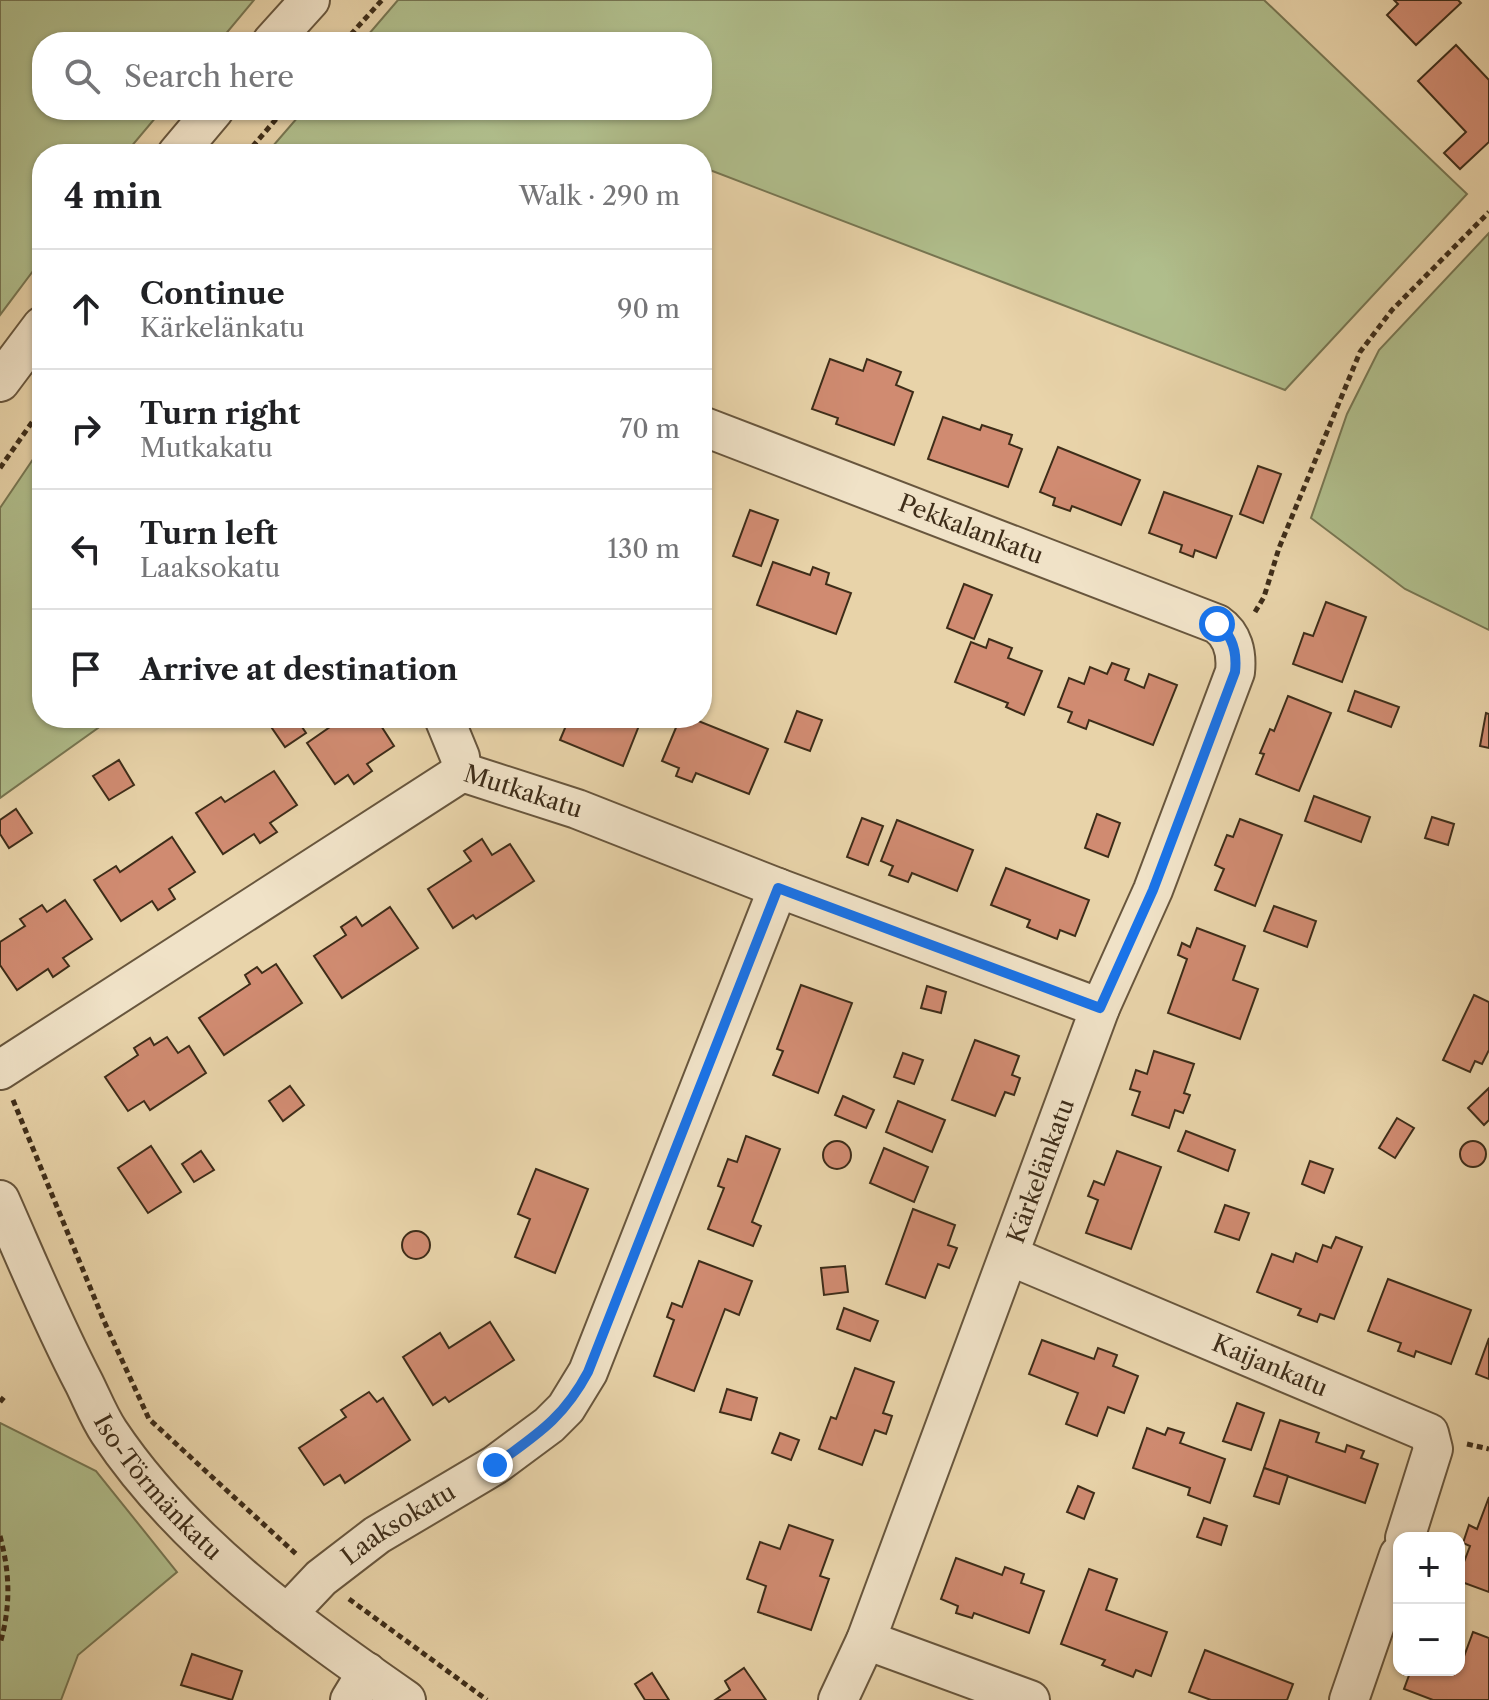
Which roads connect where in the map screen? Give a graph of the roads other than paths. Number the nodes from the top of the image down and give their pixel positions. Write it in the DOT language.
graph roads {
  1 [pos="310,0"];
  2 [pos="281,32"];
  3 [pos="206,120"];
  4 [pos="185,144"];
  5 [pos="32,339"];
  6 [pos="0,382"];
  7 [pos="712,430"];
  8 [pos="1232,641"];
  9 [pos="449,728"];
  10 [pos="462,772"];
  11 [pos="778,888"];
  12 [pos="1100,1008"];
  13 [pos="0,1070"];
  14 [pos="0,1200"];
  15 [pos="1010,1256"];
  16 [pos="1407,1532"];
  17 [pos="1393,1572"];
  18 [pos="287,1614"];
  19 [pos="866,1640"];
  20 [pos="358,1686"];
  21 [pos="406,1700"];
  22 [pos="838,1700"];
  23 [pos="1030,1700"];
  24 [pos="1349,1700"];
  1 -- 2 [label="street"];
  3 -- 4 [label="street"];
  5 -- 6 [label="street"];
  7 -- 8 [label="street, Pekkalankatu"];
  8 -- 12 [label="street, Kärkelänkatu"];
  9 -- 10 [label="street"];
  10 -- 11 [label="street, Mutkakatu"];
  10 -- 13 [label="street, Mutkakatu"];
  11 -- 12 [label="street, Mutkakatu"];
  11 -- 18 [label="street, Laaksokatu"];
  12 -- 15 [label="street, Kärkelänkatu"];
  14 -- 18 [label="street, Iso-Törmänkatu"];
  15 -- 16 [label="street, Kaijankatu"];
  15 -- 19 [label="street, Kärkelänkatu"];
  17 -- 24 [label="street"];
  18 -- 20 [label="street, Iso-Törmänkatu"];
  19 -- 22 [label="street, Kärkelänkatu"];
  19 -- 23 [label="street"];
  20 -- 21 [label="street, Iso-Törmänkatu"];
}
